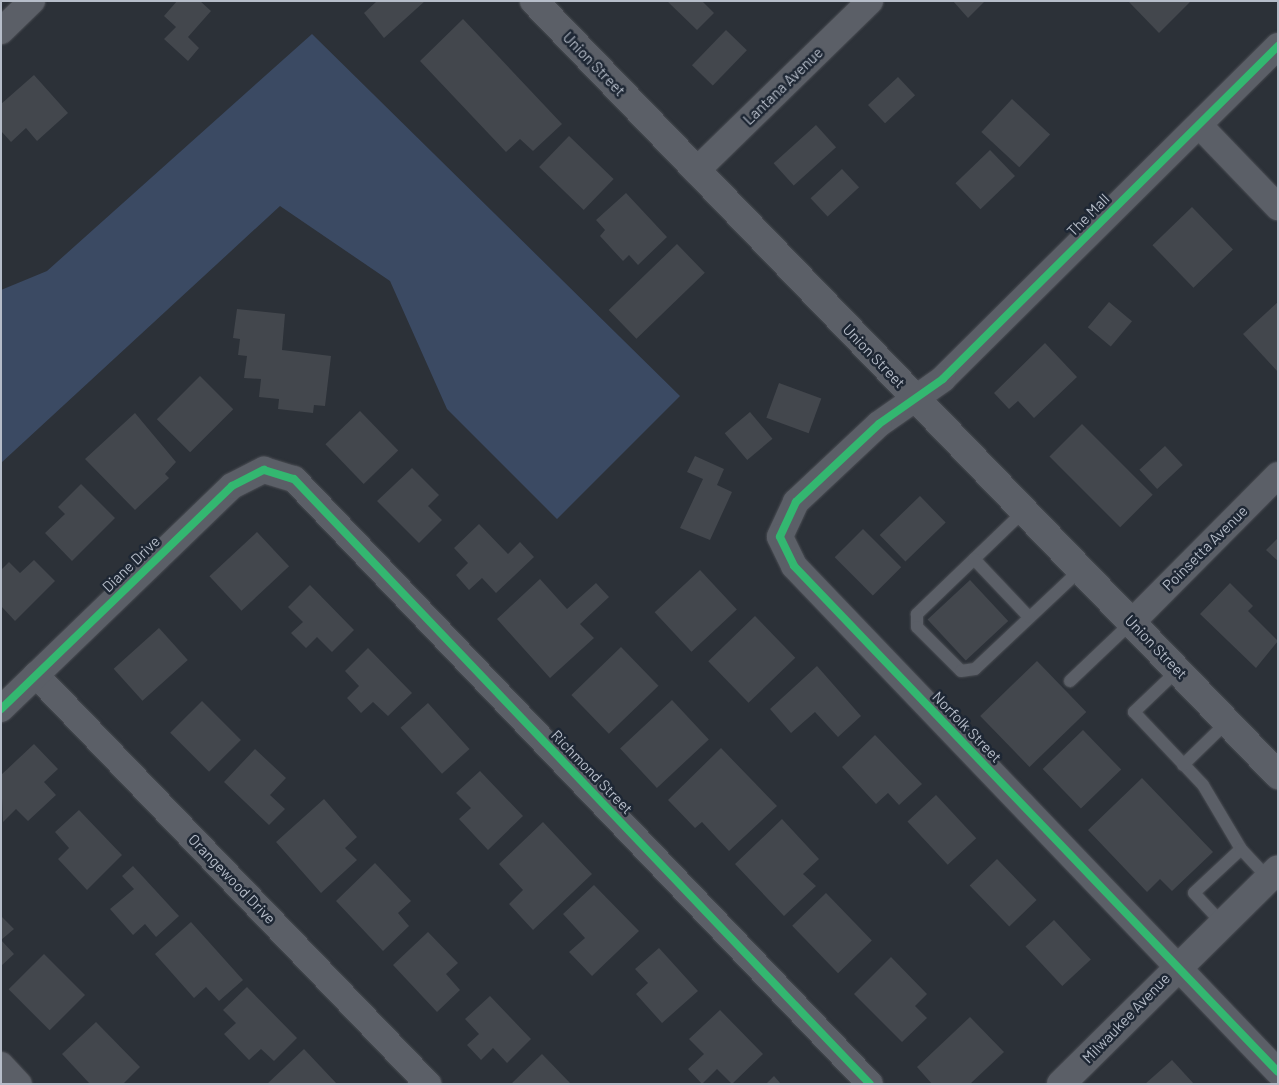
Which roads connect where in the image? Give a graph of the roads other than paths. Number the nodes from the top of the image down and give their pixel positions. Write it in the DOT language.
graph roads {
  1 [pos="32,1"];
  2 [pos="534,1"];
  3 [pos="870,1"];
  4 [pos="1,32"];
  5 [pos="1278,46"];
  6 [pos="1199,125"];
  7 [pos="696,171"];
  8 [pos="1278,207"];
  9 [pos="914,398"];
  10 [pos="1278,475"];
  11 [pos="294,479"];
  12 [pos="1024,511"];
  13 [pos="974,559"];
  14 [pos="1081,569"];
  15 [pos="1029,618"];
  16 [pos="1132,622"];
  17 [pos="1178,670"];
  18 [pos="36,675"];
  19 [pos="1070,681"];
  20 [pos="1,709"];
  21 [pos="1227,722"];
  22 [pos="1184,765"];
  23 [pos="1278,775"];
  24 [pos="1241,849"];
  25 [pos="1273,874"];
  26 [pos="1222,923"];
  27 [pos="1176,966"];
  28 [pos="1,1066"];
  29 [pos="1278,1072"];
  30 [pos="19,1084"];
  31 [pos="428,1084"];
  32 [pos="870,1084"];
  33 [pos="1061,1084"];
  1 -- 4 [label="street"];
  2 -- 7 [label="street, Union Street"];
  3 -- 7 [label="street, Lantana Avenue"];
  5 -- 6 [label="street, The Mall"];
  6 -- 8 [label="street"];
  6 -- 9 [label="street, The Mall"];
  7 -- 9 [label="street, Union Street"];
  9 -- 12 [label="street, Union Street"];
  9 -- 27 [label="street, Norfolk Street"];
  10 -- 16 [label="street, Poinsetta Avenue"];
  11 -- 18 [label="street, Diane Drive"];
  11 -- 32 [label="street, Richmond Street"];
  12 -- 13 [label="lane"];
  12 -- 14 [label="street, Union Street"];
  13 -- 15 [label="lane"];
  13 -- 15 [label="lane"];
  14 -- 15 [label="lane"];
  14 -- 16 [label="street, Union Street"];
  16 -- 17 [label="street, Union Street"];
  16 -- 19 [label="lane"];
  17 -- 21 [label="street, Union Street"];
  17 -- 22 [label="lane"];
  18 -- 20 [label="street, Diane Drive"];
  18 -- 31 [label="street, Orangewood Drive"];
  21 -- 22 [label="lane"];
  21 -- 23 [label="street, Union Street"];
  22 -- 24 [label="lane"];
  24 -- 25 [label="lane"];
  24 -- 26 [label="lane"];
  25 -- 26 [label="street, Milwaukee Avenue"];
  26 -- 27 [label="street, Milwaukee Avenue"];
  27 -- 29 [label="street, Norfolk Street"];
  27 -- 33 [label="street, Milwaukee Avenue"];
  28 -- 30 [label="street"];
}
